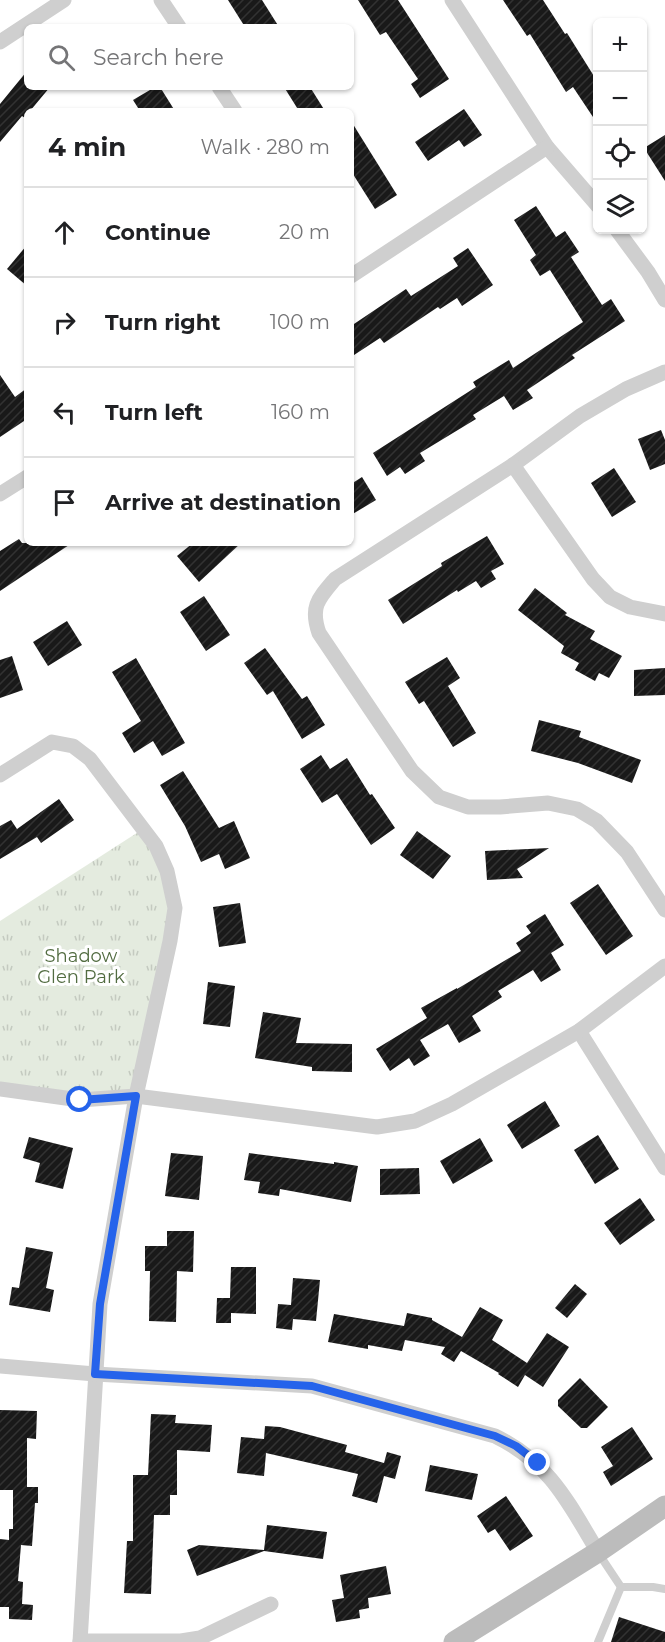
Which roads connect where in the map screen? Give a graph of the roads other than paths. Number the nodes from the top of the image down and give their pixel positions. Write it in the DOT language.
graph roads {
  1 [pos="64,0"];
  2 [pos="161,0"];
  3 [pos="452,0"];
  4 [pos="27,24"];
  5 [pos="177,24"];
  6 [pos="24,26"];
  7 [pos="0,42"];
  8 [pos="221,90"];
  9 [pos="233,108"];
  10 [pos="547,147"];
  11 [pos="593,201"];
  12 [pos="620,234"];
  13 [pos="354,274"];
  14 [pos="665,300"];
  15 [pos="665,372"];
  16 [pos="513,465"];
  17 [pos="24,479"];
  18 [pos="0,494"];
  19 [pos="665,614"];
  20 [pos="0,775"];
  21 [pos="665,910"];
  22 [pos="665,966"];
  23 [pos="579,1031"];
  24 [pos="0,1089"];
  25 [pos="136,1096"];
  26 [pos="665,1168"];
  27 [pos="0,1366"];
  28 [pos="95,1374"];
  29 [pos="665,1506"];
  30 [pos="598,1552"];
  31 [pos="621,1587"];
  32 [pos="665,1589"];
  33 [pos="271,1604"];
  34 [pos="80,1641"];
  35 [pos="454,1642"];
  36 [pos="598,1642"];
  1 -- 4 [label="street"];
  2 -- 5 [label="street"];
  3 -- 10 [label="street"];
  6 -- 7 [label="street"];
  8 -- 9 [label="street"];
  10 -- 11 [label="street"];
  10 -- 13 [label="street"];
  12 -- 14 [label="street"];
  15 -- 16 [label="street"];
  16 -- 19 [label="street"];
  16 -- 21 [label="street"];
  17 -- 18 [label="street"];
  20 -- 25 [label="street"];
  22 -- 23 [label="street"];
  23 -- 25 [label="street"];
  23 -- 26 [label="street"];
  24 -- 25 [label="street"];
  25 -- 28 [label="street"];
  27 -- 28 [label="street"];
  28 -- 30 [label="street"];
  28 -- 34 [label="street"];
  29 -- 30 [label="street"];
  30 -- 31 [label="lane"];
  30 -- 35 [label="street"];
  31 -- 32 [label="lane"];
  31 -- 36 [label="lane"];
  33 -- 34 [label="street"];
}
